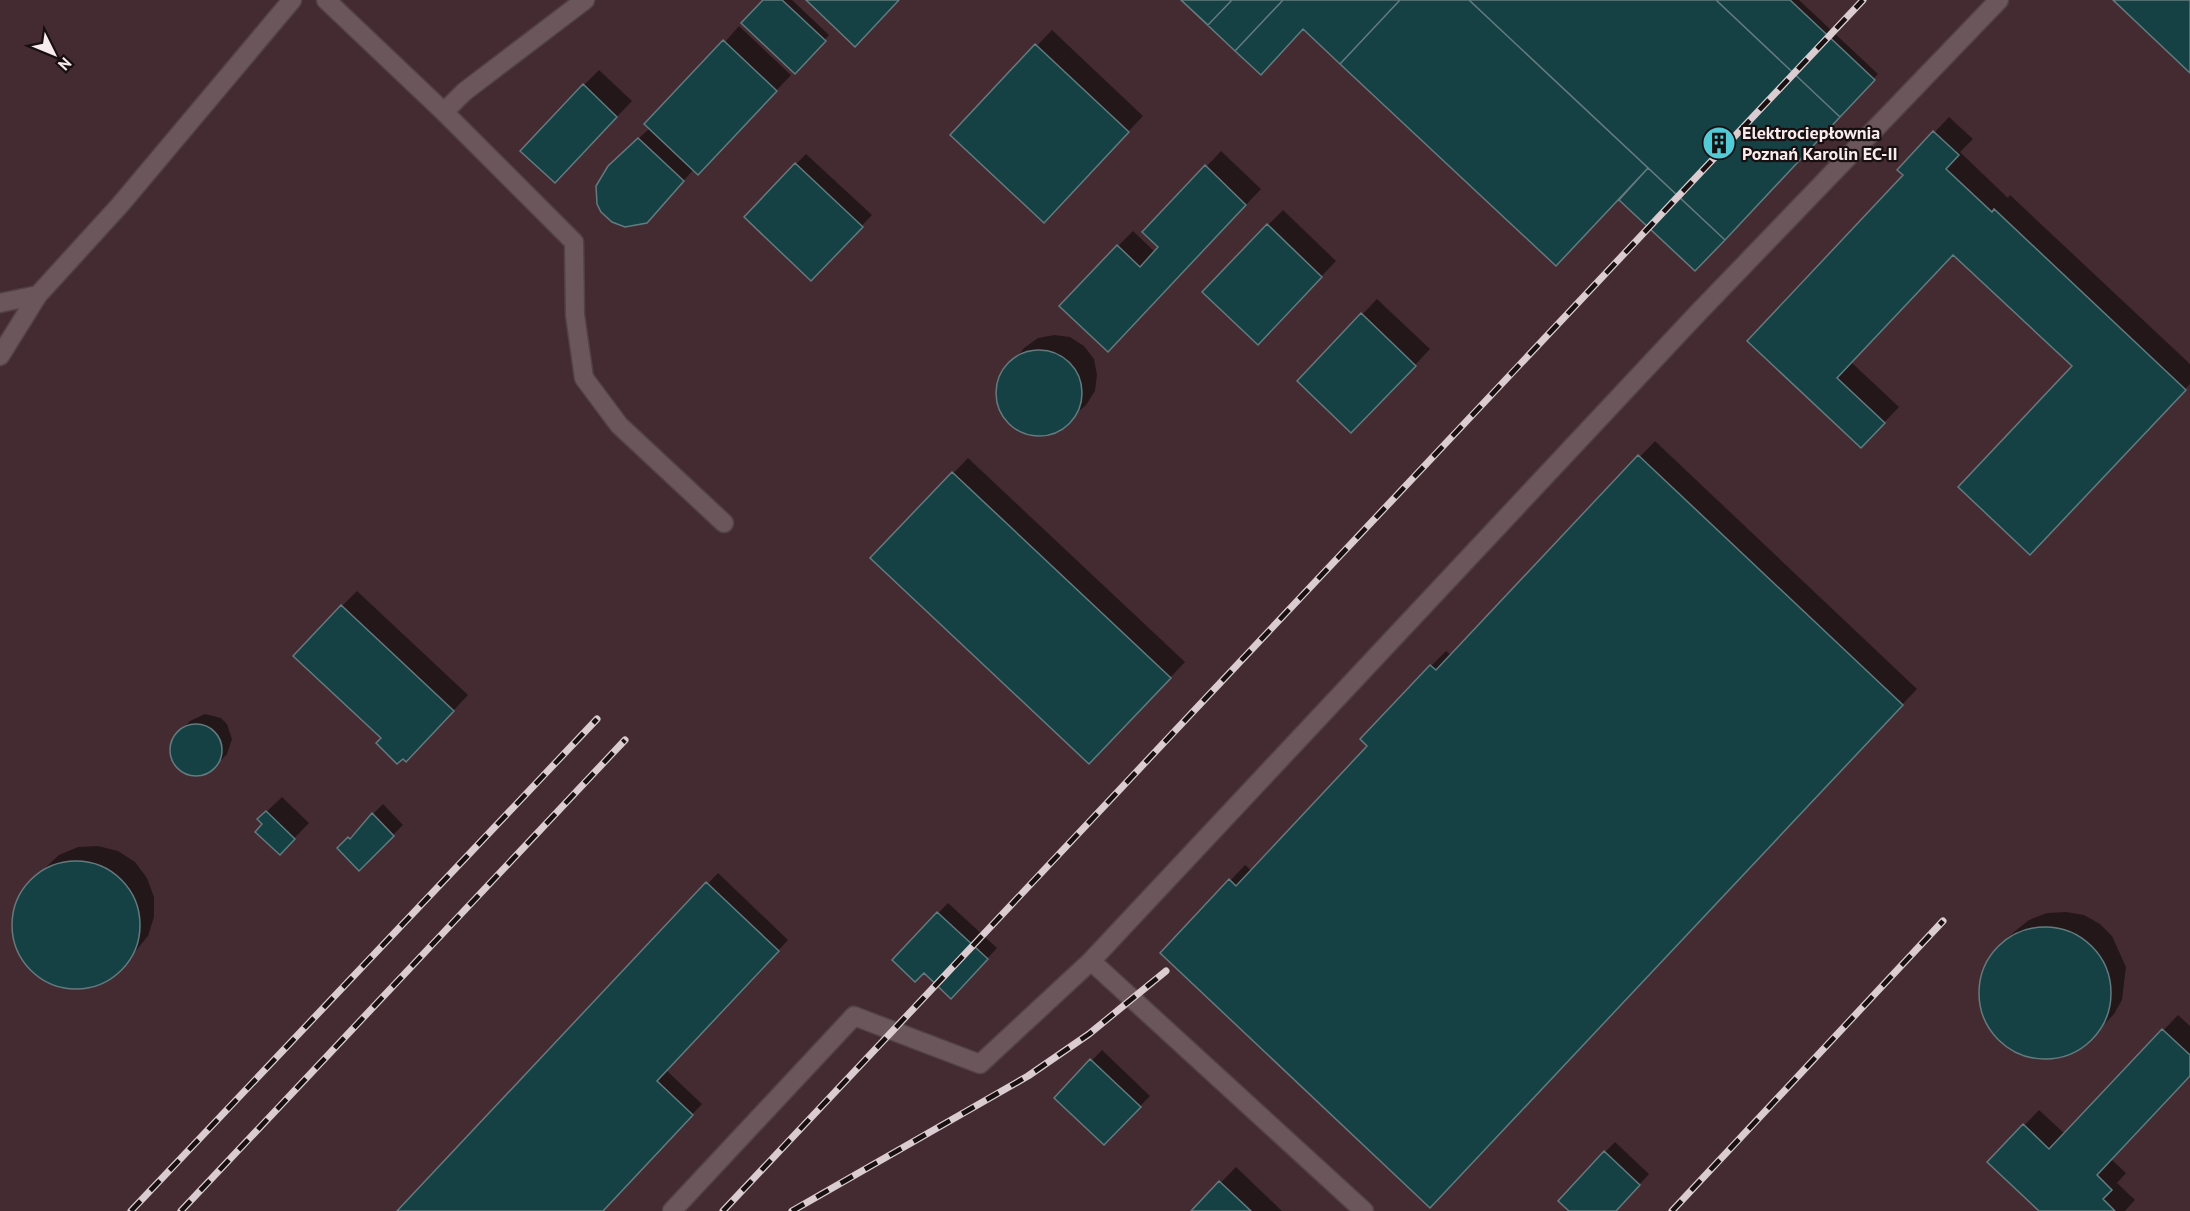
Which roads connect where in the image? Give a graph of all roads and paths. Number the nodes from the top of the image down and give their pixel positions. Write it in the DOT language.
graph roads {
  1 [pos="292,0"];
  2 [pos="326,0"];
  3 [pos="585,0"];
  4 [pos="1999,0"];
  5 [pos="444,112"];
  6 [pos="38,295"];
  7 [pos="0,303"];
  8 [pos="0,356"];
  9 [pos="724,523"];
  10 [pos="1091,961"];
  11 [pos="672,1211"];
  12 [pos="1364,1211"];
  1 -- 6 [label="lane"];
  2 -- 5 [label="lane"];
  3 -- 5 [label="lane"];
  4 -- 10 [label="lane"];
  5 -- 9 [label="lane"];
  6 -- 7 [label="lane"];
  6 -- 8 [label="lane"];
  10 -- 11 [label="lane"];
  10 -- 12 [label="lane"];
}
